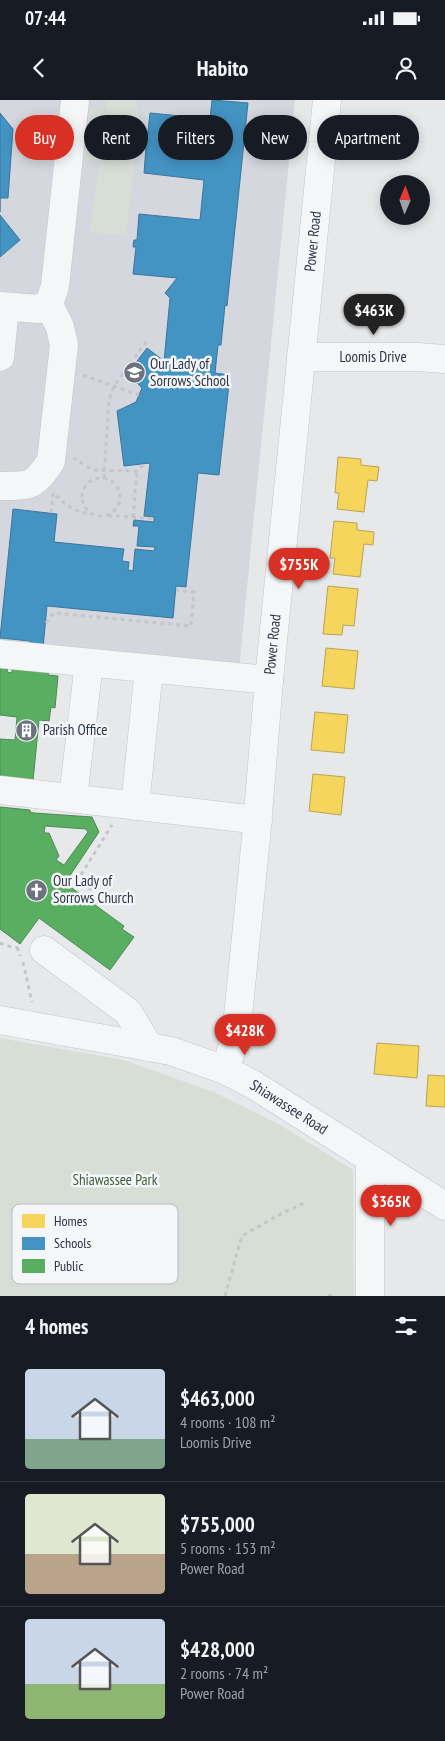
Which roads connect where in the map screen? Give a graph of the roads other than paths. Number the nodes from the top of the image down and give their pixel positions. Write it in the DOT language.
graph roads {
  1 [pos="75,100"];
  2 [pos="327,100"];
  3 [pos="331,100"];
  4 [pos="50,305"];
  5 [pos="3,307"];
  6 [pos="0,357"];
  7 [pos="301,357"];
  8 [pos="445,359"];
  9 [pos="0,486"];
  10 [pos="0,654"];
  11 [pos="88,663"];
  12 [pos="149,669"];
  13 [pos="269,680"];
  14 [pos="0,790"];
  15 [pos="73,798"];
  16 [pos="126,812"];
  17 [pos="258,820"];
  18 [pos="44,950"];
  19 [pos="0,1020"];
  20 [pos="149,1046"];
  21 [pos="225,1070"];
  22 [pos="370,1159"];
  23 [pos="445,1206"];
  24 [pos="370,1296"];
  1 -- 4 [label="street"];
  2 -- 3 [label="street"];
  2 -- 7 [label="street, Power Road"];
  4 -- 5 [label="street"];
  4 -- 9 [label="street"];
  5 -- 6 [label="street"];
  7 -- 8 [label="street, Loomis Drive"];
  7 -- 13 [label="street, Power Road"];
  10 -- 11 [label="street"];
  11 -- 12 [label="street"];
  11 -- 15 [label="street"];
  12 -- 13 [label="street"];
  12 -- 16 [label="street"];
  13 -- 17 [label="street, Power Road"];
  14 -- 15 [label="street"];
  15 -- 16 [label="street"];
  16 -- 17 [label="street"];
  17 -- 21 [label="street, Power Road"];
  18 -- 20 [label="street"];
  19 -- 20 [label="street, Shiawassee Road"];
  20 -- 21 [label="street, Shiawassee Road"];
  21 -- 22 [label="street, Shiawassee Road"];
  22 -- 23 [label="street, Shiawassee Road"];
  22 -- 24 [label="street"];
}
